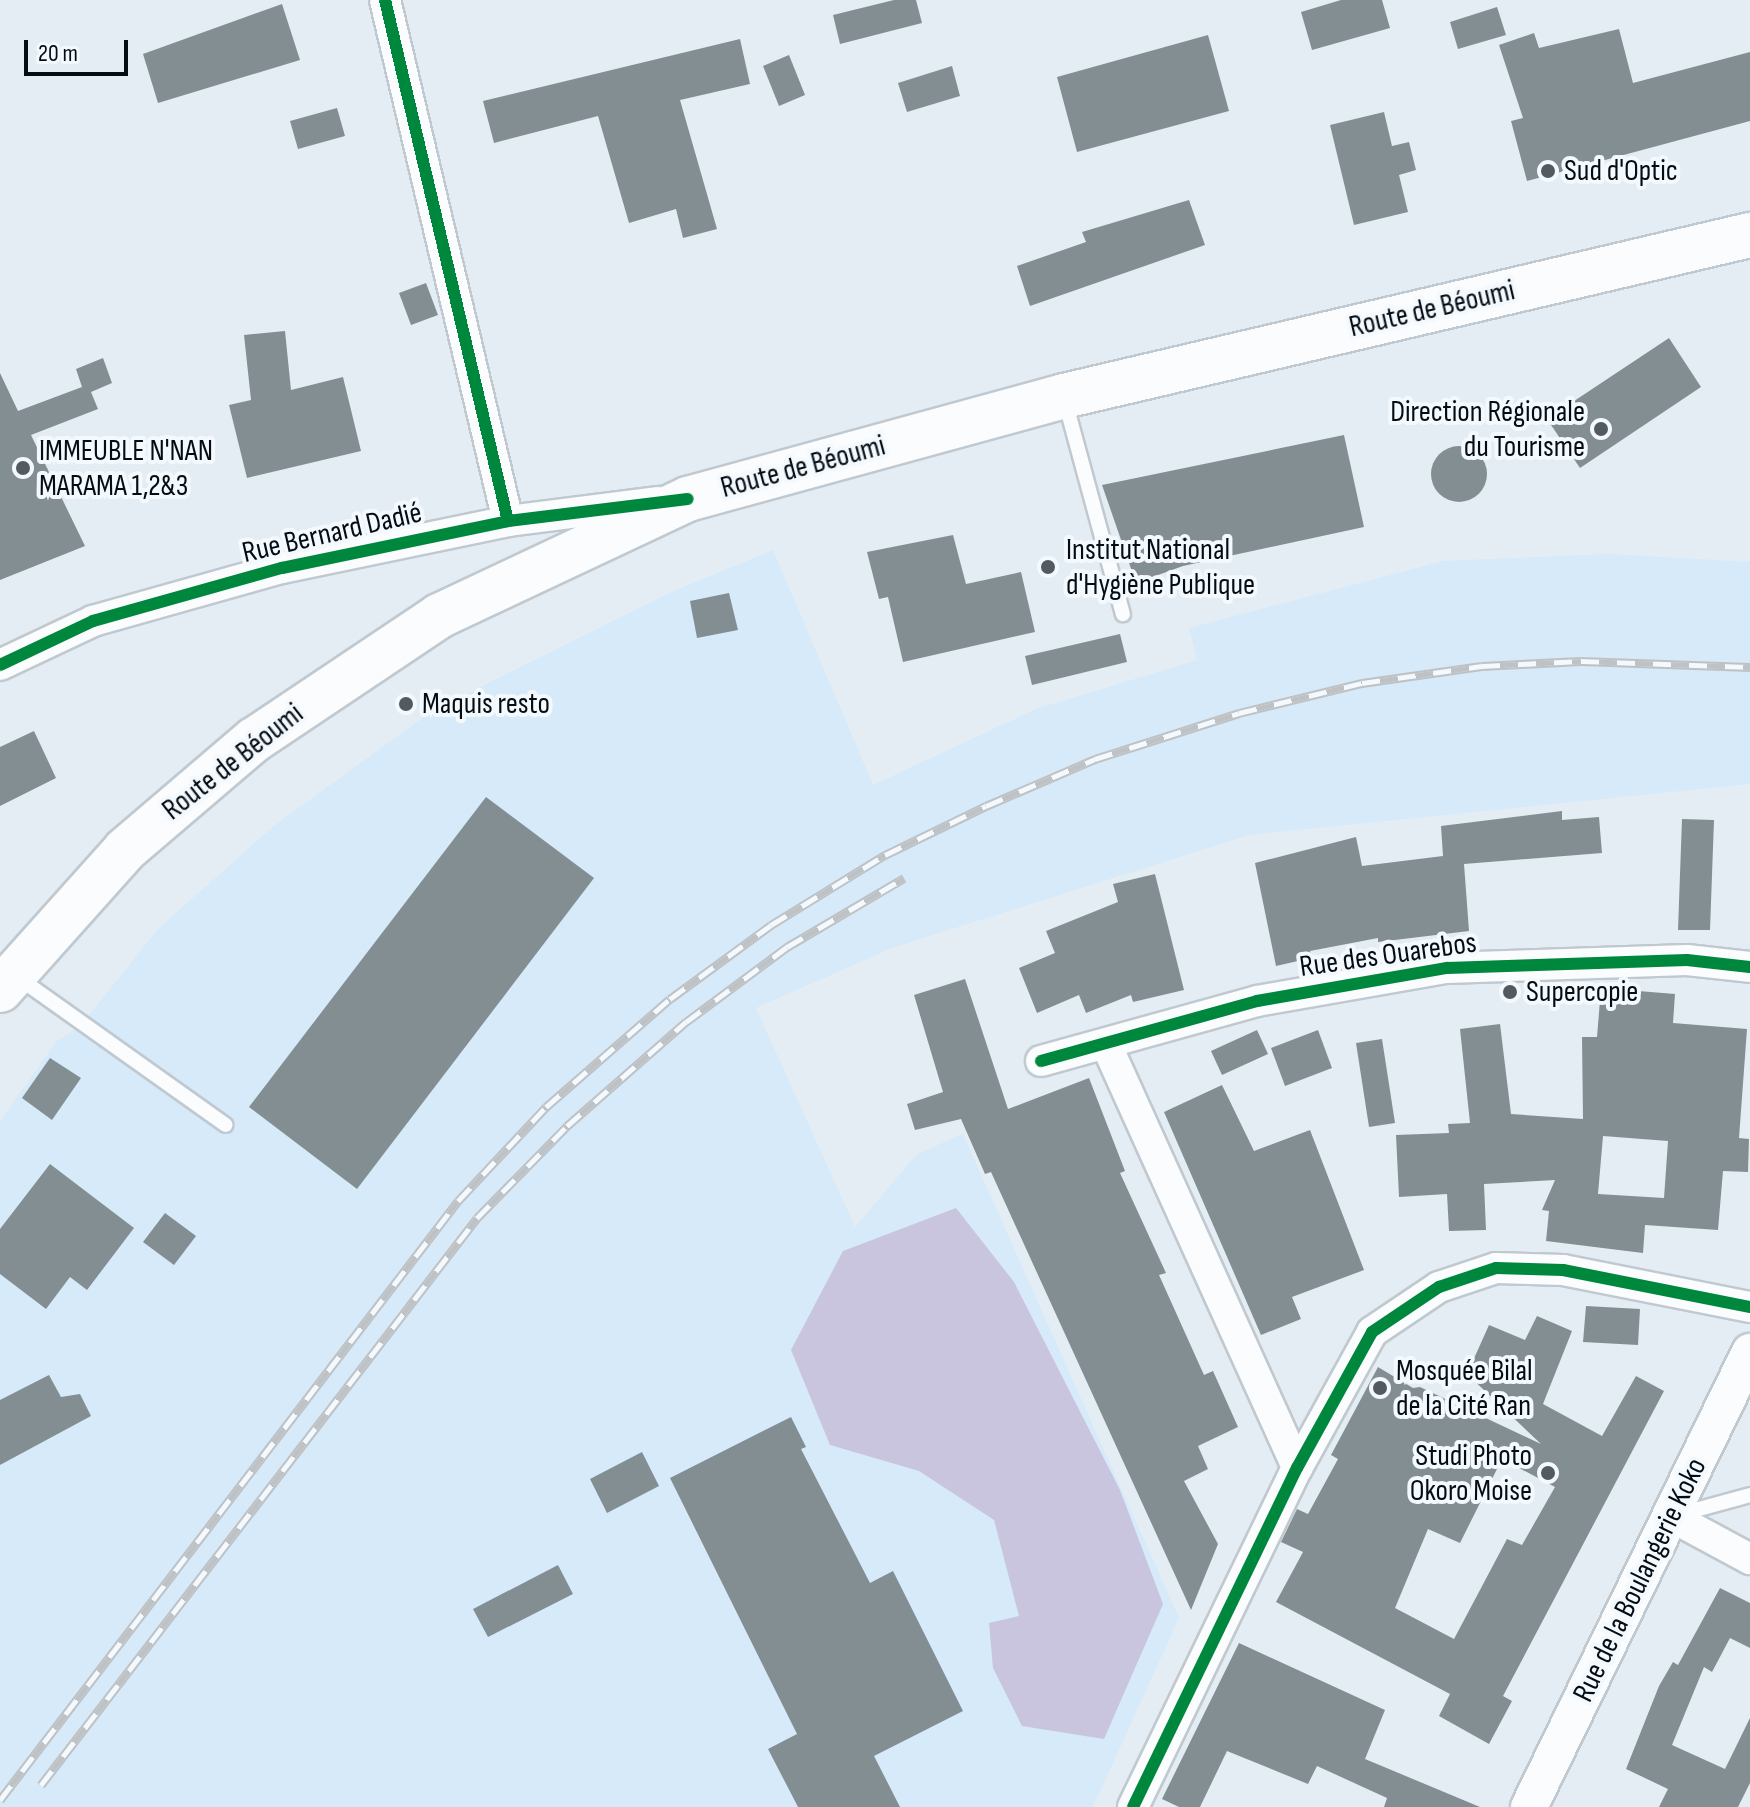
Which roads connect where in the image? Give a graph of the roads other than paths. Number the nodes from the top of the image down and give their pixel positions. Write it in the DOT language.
graph roads {
  1 [pos="385,0"];
  2 [pos="1750,235"];
  3 [pos="1064,396"];
  4 [pos="688,499"];
  5 [pos="508,521"];
  6 [pos="1123,614"];
  7 [pos="0,665"];
  8 [pos="1750,967"];
  9 [pos="6,982"];
  10 [pos="1106,1044"];
  11 [pos="1041,1061"];
  12 [pos="226,1125"];
  13 [pos="1750,1307"];
  14 [pos="1750,1352"];
  15 [pos="1297,1468"];
  16 [pos="1750,1495"];
  17 [pos="1672,1517"];
  18 [pos="1750,1559"];
  19 [pos="1133,1807"];
  20 [pos="1529,1807"];
  1 -- 5 [label="street"];
  2 -- 3 [label="main road, Route de Béoumi"];
  3 -- 4 [label="main road, Route de Béoumi"];
  3 -- 6 [label="lane"];
  4 -- 5 [label="street, Rue Bernard Dadié"];
  4 -- 9 [label="main road, Route de Béoumi"];
  5 -- 7 [label="street, Rue Bernard Dadié"];
  8 -- 10 [label="street, Rue des Ouarebos"];
  9 -- 12 [label="lane"];
  10 -- 11 [label="street, Rue des Ouarebos"];
  10 -- 15 [label="street"];
  13 -- 15 [label="street"];
  14 -- 17 [label="street, Rue de la Boulangerie Koko"];
  15 -- 19 [label="street"];
  16 -- 17 [label="lane"];
  17 -- 18 [label="street"];
  17 -- 20 [label="street, Rue de la Boulangerie Koko"];
}
